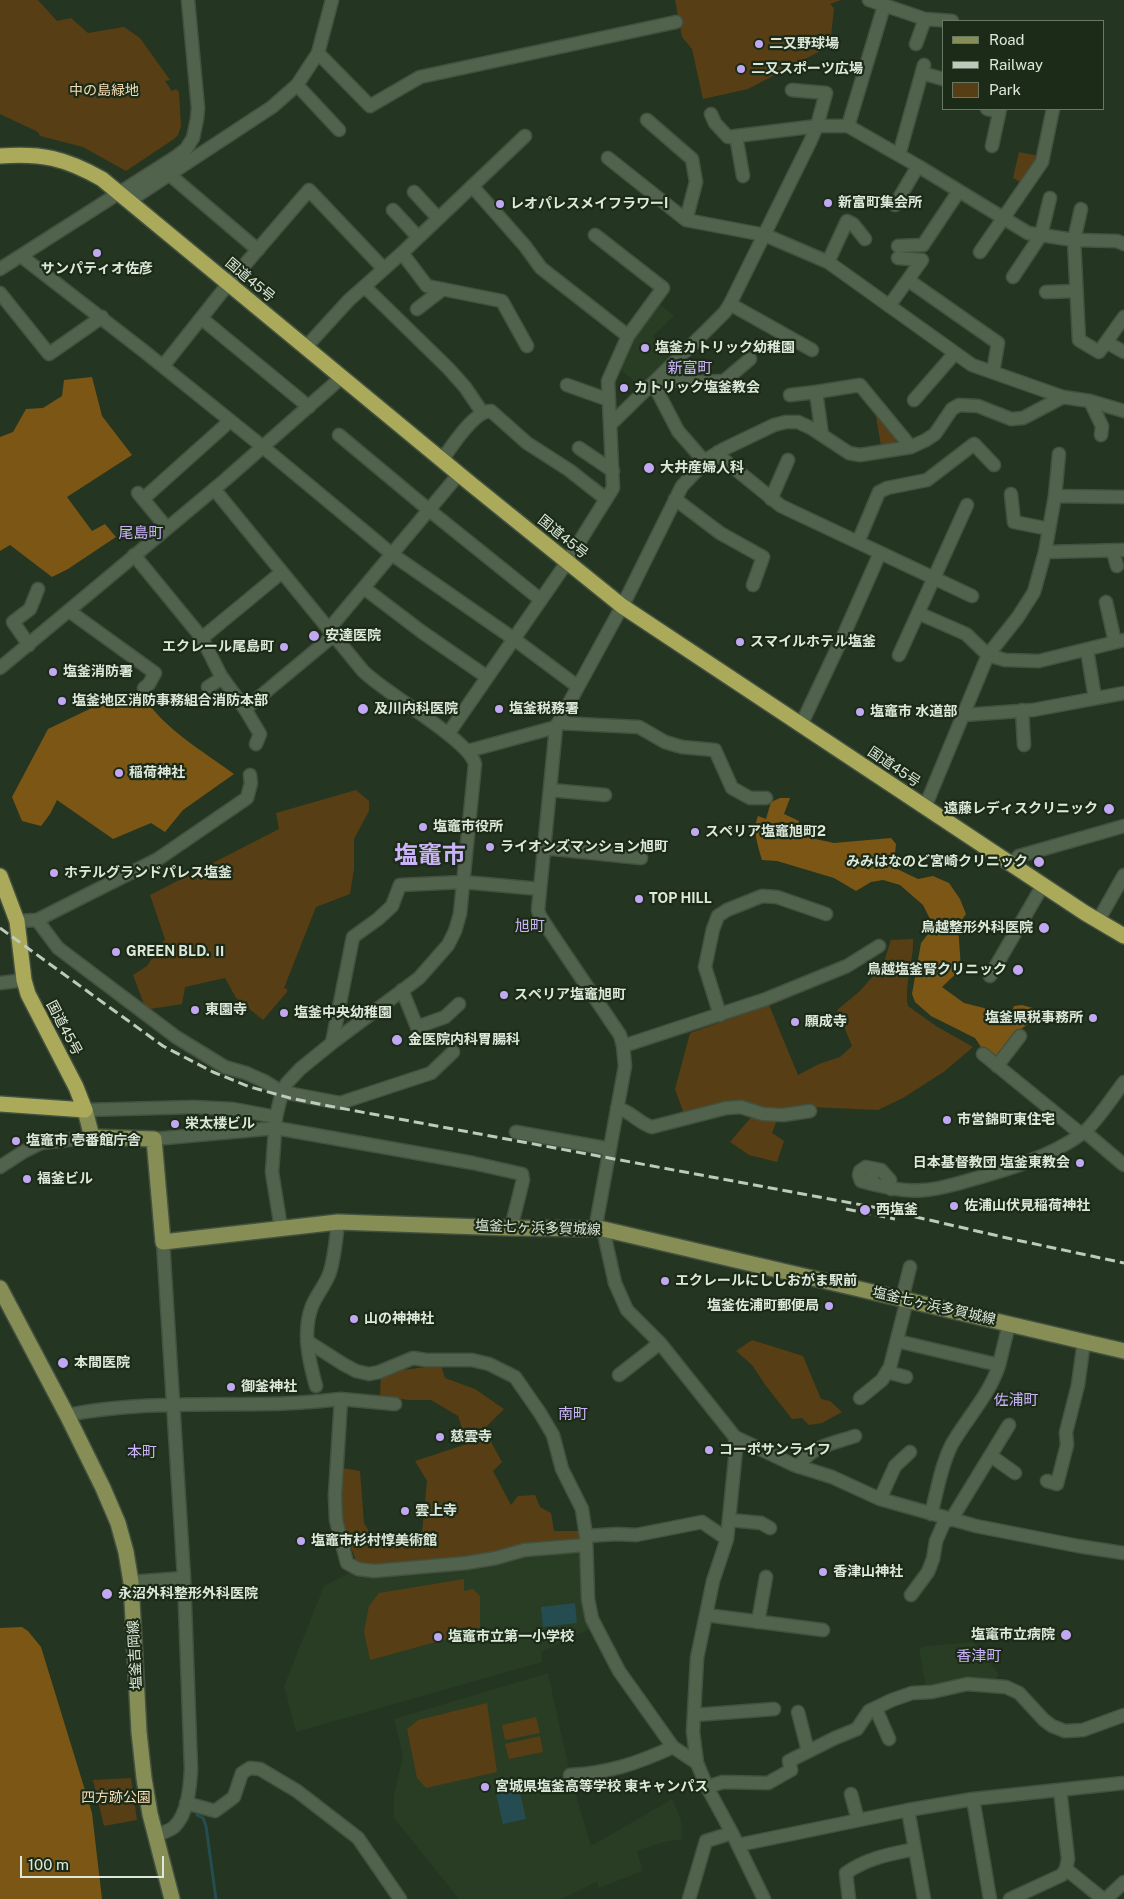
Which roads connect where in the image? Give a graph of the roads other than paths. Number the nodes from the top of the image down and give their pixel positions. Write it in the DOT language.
graph roads {
  1 [pos="188,0"];
  2 [pos="332,0"];
  3 [pos="869,0"];
  4 [pos="884,6"];
  5 [pos="925,19"];
  6 [pos="942,20"];
  7 [pos="676,22"];
  8 [pos="916,44"];
  9 [pos="318,53"];
  10 [pos="942,78"];
  11 [pos="297,85"];
  12 [pos="792,90"];
  13 [pos="995,110"];
  14 [pos="1053,110"];
  15 [pos="711,114"];
  16 [pos="647,120"];
  17 [pos="817,126"];
  18 [pos="848,126"];
  19 [pos="339,130"];
  20 [pos="525,136"];
  21 [pos="736,136"];
  22 [pos="992,146"];
  23 [pos="899,155"];
  24 [pos="0,156"];
  25 [pos="608,158"];
  26 [pos="918,166"];
  27 [pos="170,175"];
  28 [pos="743,176"];
  29 [pos="472,186"];
  30 [pos="959,191"];
  31 [pos="414,192"];
  32 [pos="124,197"];
  33 [pos="1050,198"];
  34 [pos="896,204"];
  35 [pos="1081,209"];
  36 [pos="394,210"];
  37 [pos="1003,217"];
  38 [pos="438,218"];
  39 [pos="686,220"];
  40 [pos="595,235"];
  41 [pos="765,235"];
  42 [pos="1040,235"];
  43 [pos="418,237"];
  44 [pos="865,239"];
  45 [pos="1074,240"];
  46 [pos="1124,244"];
  47 [pos="258,250"];
  48 [pos="980,252"];
  49 [pos="402,253"];
  50 [pos="21,256"];
  51 [pos="828,262"];
  52 [pos="0,269"];
  53 [pos="384,269"];
  54 [pos="1013,277"];
  55 [pos="908,280"];
  56 [pos="229,283"];
  57 [pos="365,287"];
  58 [pos="442,289"];
  59 [pos="1076,291"];
  60 [pos="1046,292"];
  61 [pos="0,293"];
  62 [pos="730,304"];
  63 [pos="889,306"];
  64 [pos="417,310"];
  65 [pos="1124,316"];
  66 [pos="102,317"];
  67 [pos="201,318"];
  68 [pos="628,336"];
  69 [pos="1106,342"];
  70 [pos="527,346"];
  71 [pos="306,348"];
  72 [pos="812,350"];
  73 [pos="1124,352"];
  74 [pos="955,353"];
  75 [pos="750,359"];
  76 [pos="162,366"];
  77 [pos="993,372"];
  78 [pos="342,377"];
  79 [pos="655,381"];
  80 [pos="567,385"];
  81 [pos="816,392"];
  82 [pos="790,395"];
  83 [pos="1063,397"];
  84 [pos="609,400"];
  85 [pos="914,400"];
  86 [pos="1090,401"];
  87 [pos="309,407"];
  88 [pos="1124,411"];
  89 [pos="482,412"];
  90 [pos="230,421"];
  91 [pos="611,424"];
  92 [pos="339,435"];
  93 [pos="822,435"];
  94 [pos="1101,435"];
  95 [pos="263,447"];
  96 [pos="579,448"];
  97 [pos="911,448"];
  98 [pos="718,452"];
  99 [pos="1060,454"];
  100 [pos="442,460"];
  101 [pos="788,460"];
  102 [pos="705,462"];
  103 [pos="994,465"];
  104 [pos="612,471"];
  105 [pos="459,474"];
  106 [pos="214,489"];
  107 [pos="1011,494"];
  108 [pos="1055,496"];
  109 [pos="1124,497"];
  110 [pos="606,499"];
  111 [pos="675,499"];
  112 [pos="771,499"];
  113 [pos="967,506"];
  114 [pos="428,510"];
  115 [pos="167,528"];
  116 [pos="1049,529"];
  117 [pos="858,542"];
  118 [pos="1118,551"];
  119 [pos="1045,552"];
  120 [pos="880,553"];
  121 [pos="134,555"];
  122 [pos="392,555"];
  123 [pos="567,561"];
  124 [pos="1117,566"];
  125 [pos="282,572"];
  126 [pos="934,578"];
  127 [pos="753,585"];
  128 [pos="364,588"];
  129 [pos="38,589"];
  130 [pos="972,596"];
  131 [pos="541,600"];
  132 [pos="1106,602"];
  133 [pos="622,606"];
  134 [pos="69,611"];
  135 [pos="918,613"];
  136 [pos="332,632"];
  137 [pos="202,638"];
  138 [pos="514,639"];
  139 [pos="1119,641"];
  140 [pos="29,645"];
  141 [pos="1087,650"];
  142 [pos="899,655"];
  143 [pos="988,655"];
  144 [pos="0,668"];
  145 [pos="487,677"];
  146 [pos="222,678"];
  147 [pos="577,686"];
  148 [pos="208,687"];
  149 [pos="144,688"];
  150 [pos="1124,693"];
  151 [pos="1095,698"];
  152 [pos="245,708"];
  153 [pos="1022,710"];
  154 [pos="964,715"];
  155 [pos="557,725"];
  156 [pos="801,725"];
  157 [pos="448,734"];
  158 [pos="256,744"];
  159 [pos="1024,745"];
  160 [pos="468,751"];
  161 [pos="250,775"];
  162 [pos="550,790"];
  163 [pos="605,795"];
  164 [pos="766,798"];
  165 [pos="925,807"];
  166 [pos="1124,826"];
  167 [pos="544,848"];
  168 [pos="641,858"];
  169 [pos="1012,864"];
  170 [pos="1124,875"];
  171 [pos="0,876"];
  172 [pos="464,882"];
  173 [pos="1043,885"];
  174 [pos="540,889"];
  175 [pos="826,914"];
  176 [pos="37,920"];
  177 [pos="17,921"];
  178 [pos="1098,922"];
  179 [pos="1124,936"];
  180 [pos="879,946"];
  181 [pos="990,976"];
  182 [pos="24,980"];
  183 [pos="0,983"];
  184 [pos="402,990"];
  185 [pos="459,1004"];
  186 [pos="720,1015"];
  187 [pos="1020,1036"];
  188 [pos="332,1043"];
  189 [pos="623,1046"];
  190 [pos="453,1052"];
  191 [pos="982,1054"];
  192 [pos="997,1066"];
  193 [pos="1124,1082"];
  194 [pos="282,1092"];
  195 [pos="0,1104"];
  196 [pos="617,1108"];
  197 [pos="85,1110"];
  198 [pos="810,1112"];
  199 [pos="276,1123"];
  200 [pos="516,1132"];
  201 [pos="1083,1133"];
  202 [pos="92,1138"];
  203 [pos="154,1139"];
  204 [pos="611,1144"];
  205 [pos="1124,1165"];
  206 [pos="0,1167"];
  207 [pos="891,1189"];
  208 [pos="338,1222"];
  209 [pos="281,1228"];
  210 [pos="511,1228"];
  211 [pos="601,1233"];
  212 [pos="163,1242"];
  213 [pos="910,1266"];
  214 [pos="0,1288"];
  215 [pos="905,1299"];
  216 [pos="1009,1324"];
  217 [pos="307,1341"];
  218 [pos="897,1341"];
  219 [pos="1084,1341"];
  220 [pos="660,1343"];
  221 [pos="1124,1351"];
  222 [pos="999,1365"];
  223 [pos="887,1372"];
  224 [pos="619,1375"];
  225 [pos="906,1377"];
  226 [pos="316,1386"];
  227 [pos="860,1398"];
  228 [pos="341,1399"];
  229 [pos="174,1404"];
  230 [pos="395,1404"];
  231 [pos="67,1415"];
  232 [pos="1010,1425"];
  233 [pos="855,1436"];
  234 [pos="735,1437"];
  235 [pos="910,1452"];
  236 [pos="991,1456"];
  237 [pos="799,1467"];
  238 [pos="1015,1473"];
  239 [pos="1047,1481"];
  240 [pos="880,1499"];
  241 [pos="932,1514"];
  242 [pos="948,1519"];
  243 [pos="729,1520"];
  244 [pos="770,1528"];
  245 [pos="728,1538"];
  246 [pos="586,1541"];
  247 [pos="1124,1553"];
  248 [pos="766,1577"];
  249 [pos="184,1578"];
  250 [pos="131,1582"];
  251 [pos="911,1595"];
  252 [pos="706,1616"];
  253 [pos="758,1622"];
  254 [pos="823,1630"];
  255 [pos="774,1709"];
  256 [pos="876,1709"];
  257 [pos="798,1712"];
  258 [pos="694,1715"];
  259 [pos="1124,1715"];
  260 [pos="889,1739"];
  261 [pos="673,1747"];
  262 [pos="808,1751"];
  263 [pos="697,1763"];
  264 [pos="570,1775"];
  265 [pos="1124,1783"];
  266 [pos="707,1787"];
  267 [pos="1060,1790"];
  268 [pos="850,1794"];
  269 [pos="973,1799"];
  270 [pos="186,1803"];
  271 [pos="908,1810"];
  272 [pos="858,1820"];
  273 [pos="732,1833"];
  274 [pos="156,1835"];
  275 [pos="738,1845"];
  276 [pos="915,1849"];
  277 [pos="1066,1869"];
  278 [pos="1124,1882"];
  279 [pos="172,1899"];
  280 [pos="400,1899"];
  281 [pos="689,1899"];
  282 [pos="764,1899"];
  283 [pos="849,1899"];
  284 [pos="924,1899"];
  285 [pos="990,1899"];
  286 [pos="1010,1899"];
  287 [pos="1104,1899"];
  1 -- 32 [label="street"];
  2 -- 9 [label="street"];
  3 -- 4 [label="street"];
  4 -- 5 [label="street"];
  4 -- 18 [label="street"];
  5 -- 6 [label="street"];
  5 -- 8 [label="street"];
  7 -- 9 [label="street"];
  9 -- 11 [label="street"];
  10 -- 23 [label="street"];
  11 -- 19 [label="street"];
  11 -- 27 [label="street"];
  12 -- 17 [label="street"];
  13 -- 22 [label="street"];
  14 -- 37 [label="street"];
  15 -- 21 [label="street"];
  16 -- 39 [label="street"];
  17 -- 18 [label="street"];
  17 -- 21 [label="street"];
  17 -- 41 [label="street"];
  18 -- 23 [label="street"];
  20 -- 29 [label="street"];
  21 -- 28 [label="street"];
  23 -- 26 [label="street"];
  24 -- 32 [label="highway, 国道45号"];
  25 -- 39 [label="street"];
  26 -- 30 [label="street"];
  26 -- 34 [label="street"];
  27 -- 32 [label="street"];
  27 -- 47 [label="street"];
  29 -- 38 [label="street"];
  29 -- 68 [label="street"];
  30 -- 37 [label="street"];
  30 -- 55 [label="street"];
  31 -- 38 [label="street"];
  32 -- 50 [label="street"];
  32 -- 56 [label="highway, 国道45号"];
  33 -- 42 [label="street"];
  35 -- 45 [label="street"];
  36 -- 43 [label="street"];
  37 -- 42 [label="street"];
  37 -- 48 [label="street"];
  38 -- 43 [label="street"];
  39 -- 41 [label="street"];
  40 -- 68 [label="street"];
  41 -- 51 [label="street"];
  41 -- 62 [label="street"];
  42 -- 45 [label="street"];
  42 -- 54 [label="street"];
  43 -- 49 [label="street"];
  44 -- 51 [label="street"];
  45 -- 46 [label="street"];
  45 -- 59 [label="street"];
  47 -- 53 [label="street"];
  47 -- 56 [label="street"];
  49 -- 53 [label="street"];
  49 -- 58 [label="street"];
  50 -- 52 [label="street"];
  50 -- 66 [label="street"];
  51 -- 63 [label="street"];
  53 -- 57 [label="street"];
  55 -- 63 [label="street"];
  55 -- 77 [label="street"];
  56 -- 67 [label="street"];
  56 -- 71 [label="highway, 国道45号"];
  57 -- 71 [label="street"];
  57 -- 89 [label="street"];
  58 -- 64 [label="street"];
  58 -- 70 [label="street"];
  59 -- 60 [label="street"];
  59 -- 69 [label="street"];
  61 -- 66 [label="street"];
  62 -- 72 [label="street"];
  62 -- 79 [label="street"];
  63 -- 74 [label="street"];
  65 -- 69 [label="street"];
  66 -- 76 [label="street"];
  67 -- 76 [label="street"];
  67 -- 87 [label="street"];
  68 -- 84 [label="street"];
  69 -- 73 [label="street"];
  71 -- 78 [label="highway, 国道45号"];
  74 -- 77 [label="street"];
  74 -- 85 [label="street"];
  75 -- 79 [label="street"];
  76 -- 90 [label="street"];
  77 -- 83 [label="street"];
  78 -- 87 [label="street"];
  78 -- 100 [label="highway, 国道45号"];
  79 -- 91 [label="street"];
  79 -- 102 [label="street"];
  80 -- 84 [label="street"];
  81 -- 82 [label="street"];
  81 -- 93 [label="street"];
  81 -- 97 [label="street"];
  83 -- 86 [label="street"];
  83 -- 97 [label="street"];
  84 -- 91 [label="street"];
  86 -- 88 [label="street"];
  86 -- 94 [label="street"];
  87 -- 95 [label="street"];
  89 -- 100 [label="street"];
  89 -- 110 [label="street"];
  90 -- 95 [label="street"];
  90 -- 115 [label="street"];
  91 -- 104 [label="street"];
  92 -- 114 [label="street"];
  93 -- 97 [label="street"];
  93 -- 98 [label="street"];
  95 -- 106 [label="street"];
  95 -- 122 [label="street"];
  96 -- 104 [label="street"];
  98 -- 102 [label="street"];
  98 -- 112 [label="street"];
  99 -- 108 [label="street"];
  100 -- 105 [label="highway, 国道45号"];
  101 -- 112 [label="street"];
  102 -- 111 [label="street"];
  103 -- 117 [label="street"];
  104 -- 110 [label="street"];
  105 -- 114 [label="street"];
  105 -- 123 [label="highway, 国道45号"];
  106 -- 115 [label="street"];
  106 -- 125 [label="street"];
  107 -- 116 [label="street"];
  108 -- 109 [label="street"];
  108 -- 116 [label="street"];
  110 -- 123 [label="street"];
  111 -- 127 [label="street"];
  111 -- 133 [label="street"];
  112 -- 117 [label="street"];
  113 -- 126 [label="street"];
  114 -- 122 [label="street"];
  114 -- 131 [label="street"];
  115 -- 121 [label="street"];
  116 -- 119 [label="street"];
  117 -- 120 [label="street"];
  118 -- 119 [label="street"];
  118 -- 124 [label="street"];
  119 -- 143 [label="street"];
  120 -- 126 [label="street"];
  120 -- 156 [label="street"];
  121 -- 134 [label="street"];
  121 -- 137 [label="street"];
  122 -- 128 [label="street"];
  122 -- 138 [label="street"];
  123 -- 131 [label="street"];
  123 -- 133 [label="highway, 国道45号"];
  125 -- 136 [label="street"];
  125 -- 137 [label="street"];
  126 -- 130 [label="street"];
  126 -- 135 [label="street"];
  128 -- 136 [label="street"];
  128 -- 145 [label="street"];
  129 -- 140 [label="street"];
  131 -- 138 [label="street"];
  132 -- 139 [label="street"];
  133 -- 147 [label="street"];
  133 -- 156 [label="highway, 国道45号"];
  134 -- 140 [label="street"];
  134 -- 149 [label="street"];
  135 -- 142 [label="street"];
  135 -- 143 [label="street"];
  136 -- 152 [label="street"];
  136 -- 157 [label="street"];
  137 -- 146 [label="street"];
  138 -- 145 [label="street"];
  138 -- 147 [label="street"];
  139 -- 141 [label="street"];
  140 -- 144 [label="street"];
  141 -- 143 [label="street"];
  141 -- 151 [label="street"];
  143 -- 154 [label="street"];
  145 -- 157 [label="street"];
  146 -- 148 [label="street"];
  146 -- 152 [label="street"];
  147 -- 155 [label="street"];
  150 -- 151 [label="street"];
  151 -- 153 [label="street"];
  152 -- 158 [label="street"];
  153 -- 154 [label="street"];
  153 -- 159 [label="street"];
  154 -- 165 [label="street"];
  155 -- 160 [label="street"];
  155 -- 162 [label="street"];
  155 -- 164 [label="street"];
  156 -- 165 [label="highway, 国道45号"];
  157 -- 160 [label="street"];
  160 -- 172 [label="street"];
  161 -- 176 [label="street"];
  162 -- 163 [label="street"];
  162 -- 167 [label="street"];
  165 -- 169 [label="highway, 国道45号"];
  166 -- 169 [label="street"];
  167 -- 168 [label="street"];
  167 -- 174 [label="street"];
  169 -- 173 [label="highway, 国道45号"];
  170 -- 178 [label="street"];
  171 -- 177 [label="highway, 国道45号"];
  172 -- 174 [label="street"];
  172 -- 184 [label="street"];
  172 -- 188 [label="street"];
  173 -- 178 [label="highway, 国道45号"];
  173 -- 181 [label="street"];
  174 -- 189 [label="street"];
  175 -- 186 [label="street"];
  176 -- 177 [label="street"];
  176 -- 194 [label="street"];
  177 -- 182 [label="highway, 国道45号"];
  178 -- 179 [label="highway, 国道45号"];
  180 -- 186 [label="street"];
  182 -- 183 [label="street"];
  182 -- 197 [label="highway, 国道45号"];
  184 -- 185 [label="street"];
  184 -- 188 [label="street"];
  186 -- 189 [label="street"];
  187 -- 192 [label="street"];
  188 -- 194 [label="street"];
  189 -- 196 [label="street"];
  190 -- 194 [label="street"];
  191 -- 192 [label="street"];
  192 -- 201 [label="street"];
  193 -- 201 [label="street"];
  194 -- 199 [label="street"];
  195 -- 197 [label="highway"];
  196 -- 198 [label="street"];
  196 -- 204 [label="street"];
  197 -- 199 [label="street"];
  197 -- 202 [label="main road"];
  199 -- 203 [label="street"];
  199 -- 209 [label="street"];
  199 -- 210 [label="street"];
  200 -- 204 [label="street"];
  201 -- 205 [label="street"];
  201 -- 207 [label="street"];
  202 -- 203 [label="main road"];
  202 -- 206 [label="street"];
  203 -- 212 [label="main road"];
  204 -- 211 [label="street"];
  207 -- 207 [label="street"];
  208 -- 209 [label="main road, 塩釜七ヶ浜多賀城線"];
  208 -- 210 [label="main road, 塩釜七ヶ浜多賀城線"];
  208 -- 217 [label="street"];
  209 -- 212 [label="main road, 塩釜七ヶ浜多賀城線"];
  210 -- 211 [label="main road, 塩釜七ヶ浜多賀城線"];
  211 -- 215 [label="main road, 塩釜七ヶ浜多賀城線"];
  211 -- 220 [label="street"];
  212 -- 229 [label="street"];
  213 -- 215 [label="street"];
  214 -- 231 [label="main road, 塩釜吉岡線"];
  215 -- 216 [label="main road, 塩釜七ヶ浜多賀城線"];
  215 -- 218 [label="street"];
  216 -- 219 [label="main road, 塩釜七ヶ浜多賀城線"];
  216 -- 222 [label="street"];
  217 -- 226 [label="street"];
  217 -- 246 [label="street"];
  218 -- 222 [label="street"];
  218 -- 223 [label="street"];
  219 -- 221 [label="main road, 塩釜七ヶ浜多賀城線"];
  219 -- 239 [label="street"];
  220 -- 224 [label="street"];
  220 -- 234 [label="street"];
  222 -- 241 [label="street"];
  223 -- 225 [label="street"];
  223 -- 227 [label="street"];
  228 -- 229 [label="street"];
  228 -- 230 [label="street"];
  228 -- 246 [label="street"];
  229 -- 231 [label="street"];
  229 -- 249 [label="street"];
  231 -- 250 [label="main road, 塩釜吉岡線"];
  232 -- 236 [label="street"];
  233 -- 237 [label="street"];
  234 -- 237 [label="street"];
  234 -- 243 [label="street"];
  235 -- 240 [label="street"];
  236 -- 238 [label="street"];
  236 -- 242 [label="street"];
  237 -- 240 [label="street"];
  240 -- 241 [label="street"];
  241 -- 242 [label="street"];
  242 -- 247 [label="street"];
  242 -- 251 [label="street"];
  243 -- 244 [label="street"];
  243 -- 245 [label="street"];
  245 -- 246 [label="street"];
  245 -- 252 [label="street"];
  246 -- 261 [label="street"];
  248 -- 253 [label="street"];
  249 -- 250 [label="street"];
  249 -- 270 [label="street"];
  250 -- 274 [label="main road, 塩釜吉岡線"];
  252 -- 253 [label="street"];
  252 -- 258 [label="street"];
  253 -- 254 [label="street"];
  255 -- 258 [label="street"];
  256 -- 259 [label="street"];
  256 -- 260 [label="street"];
  256 -- 262 [label="street"];
  257 -- 262 [label="street"];
  258 -- 263 [label="street"];
  261 -- 263 [label="street"];
  261 -- 264 [label="street"];
  262 -- 266 [label="street"];
  263 -- 266 [label="street"];
  265 -- 267 [label="street"];
  266 -- 273 [label="street"];
  267 -- 269 [label="street"];
  267 -- 277 [label="street"];
  268 -- 272 [label="street"];
  269 -- 271 [label="street"];
  269 -- 285 [label="street"];
  270 -- 274 [label="street"];
  270 -- 280 [label="street"];
  271 -- 272 [label="street"];
  271 -- 276 [label="street"];
  272 -- 275 [label="street"];
  273 -- 275 [label="street"];
  273 -- 281 [label="street"];
  274 -- 279 [label="main road, 塩釜吉岡線"];
  275 -- 282 [label="street"];
  276 -- 283 [label="street"];
  276 -- 284 [label="street"];
  277 -- 286 [label="street"];
  277 -- 287 [label="street"];
  278 -- 287 [label="street"];
}
